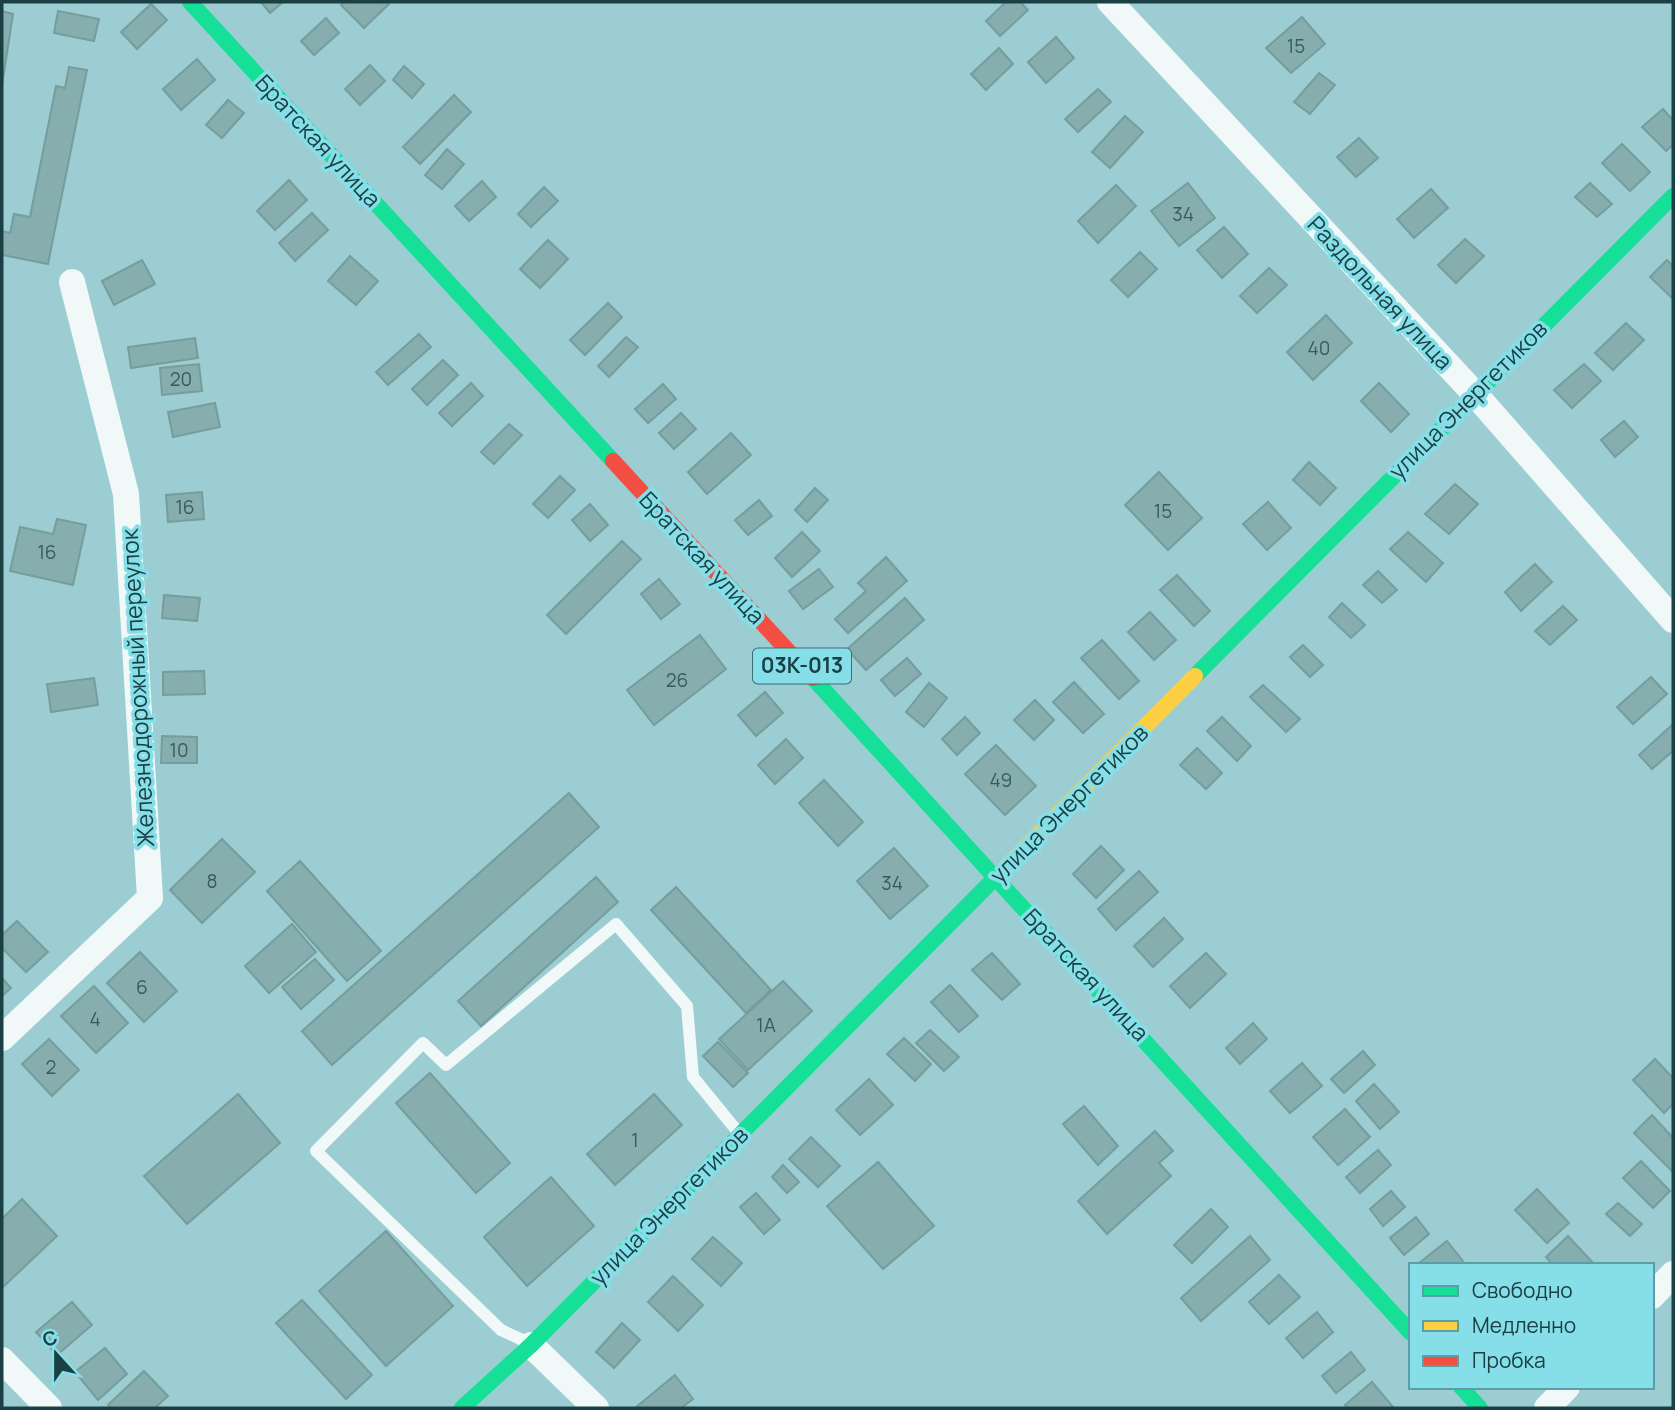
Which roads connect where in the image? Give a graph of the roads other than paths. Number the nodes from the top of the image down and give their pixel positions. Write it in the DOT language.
graph roads {
  1 [pos="190,2"];
  2 [pos="1110,2"];
  3 [pos="1673,196"];
  4 [pos="72,282"];
  5 [pos="1474,393"];
  6 [pos="1673,620"];
  7 [pos="996,878"];
  8 [pos="2,1038"];
  9 [pos="740,1135"];
  10 [pos="1673,1274"];
  11 [pos="1654,1294"];
  12 [pos="1409,1331"];
  13 [pos="531,1345"];
  14 [pos="2,1360"];
  15 [pos="1463,1389"];
  16 [pos="1565,1389"];
  17 [pos="49,1408"];
  18 [pos="461,1408"];
  19 [pos="597,1408"];
  20 [pos="1480,1408"];
  21 [pos="1547,1408"];
  1 -- 7 [label="main road, Братская улица / 03К-013"];
  2 -- 5 [label="street, Раздольная улица"];
  3 -- 5 [label="main road, улица Энергетиков"];
  4 -- 8 [label="street, Железнодорожный переулок"];
  5 -- 6 [label="street, Раздольная улица"];
  5 -- 7 [label="main road, улица Энергетиков"];
  7 -- 9 [label="main road, улица Энергетиков"];
  7 -- 12 [label="main road, Братская улица / 03К-013"];
  9 -- 13 [label="main road, улица Энергетиков"];
  9 -- 13 [label="lane"];
  10 -- 11 [label="street"];
  13 -- 18 [label="main road, улица Энергетиков"];
  13 -- 19 [label="street"];
  14 -- 17 [label="street"];
  15 -- 20 [label="main road"];
  16 -- 21 [label="street"];
}
